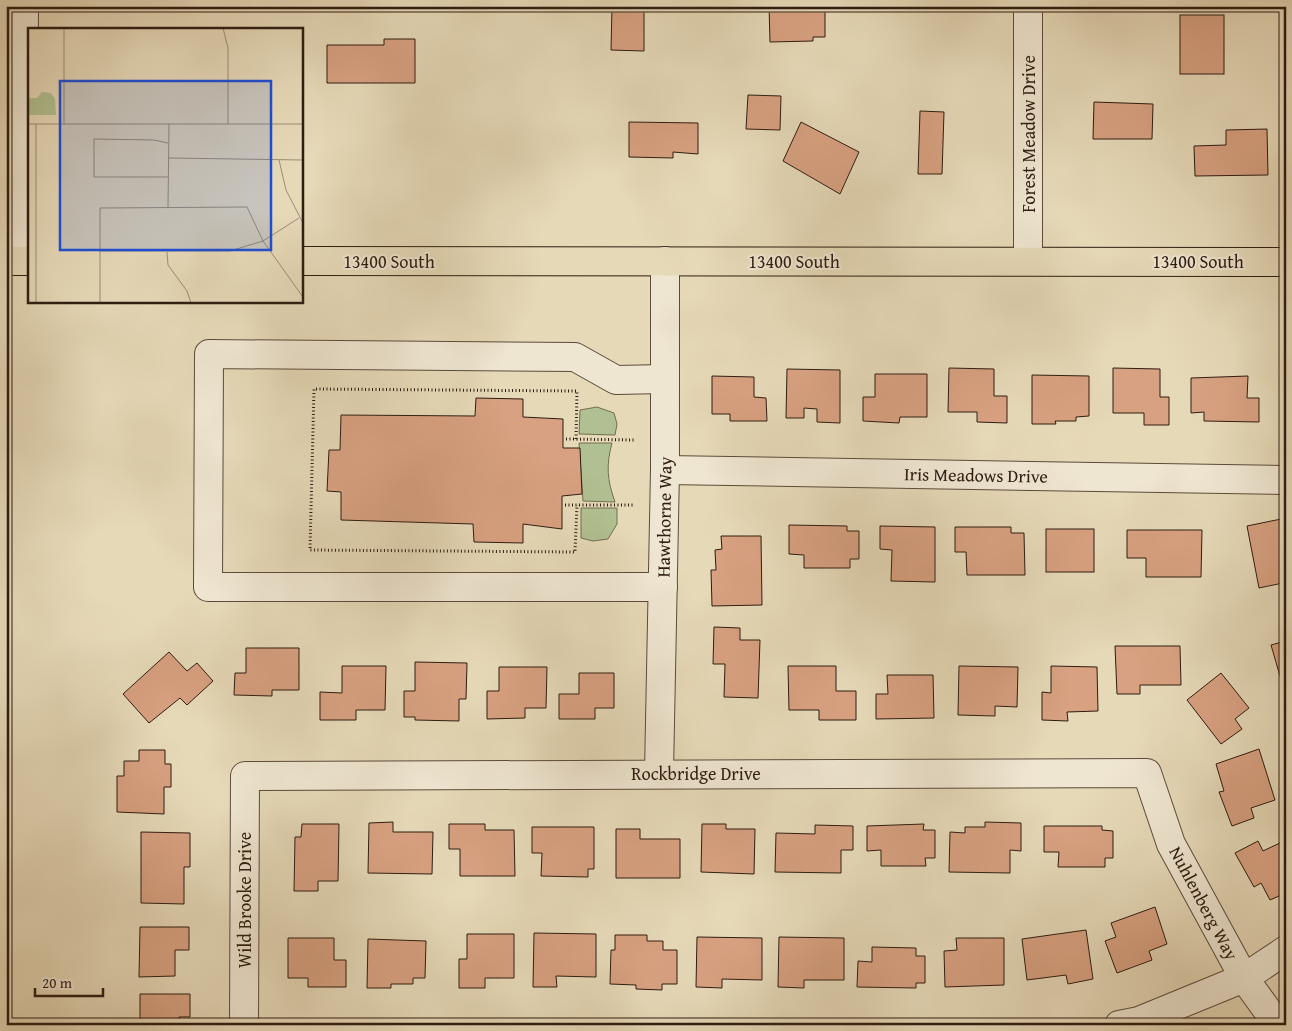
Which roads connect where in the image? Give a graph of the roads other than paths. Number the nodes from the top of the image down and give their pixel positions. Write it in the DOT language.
graph roads {
  1 [pos="24,6"];
  2 [pos="1028,6"];
  3 [pos="19,261"];
  4 [pos="302,261"];
  5 [pos="665,261"];
  6 [pos="1028,261"];
  7 [pos="1286,262"];
  8 [pos="664,379"];
  9 [pos="665,470"];
  10 [pos="1286,480"];
  11 [pos="663,587"];
  12 [pos="659,773"];
  13 [pos="1147,773"];
  14 [pos="245,776"];
  15 [pos="1286,950"];
  16 [pos="1244,978"];
  17 [pos="244,1025"];
  18 [pos="1119,1025"];
  19 [pos="1278,1025"];
  1 -- 3 [label="street"];
  2 -- 6 [label="street, Forest Meadow Drive"];
  4 -- 5 [label="main road, 13400 South"];
  5 -- 6 [label="main road, 13400 South"];
  5 -- 8 [label="street, Hawthorne Way"];
  6 -- 7 [label="main road, 13400 South"];
  8 -- 9 [label="street, Hawthorne Way"];
  8 -- 11 [label="street"];
  9 -- 10 [label="street, Iris Meadows Drive"];
  9 -- 11 [label="street, Hawthorne Way"];
  11 -- 12 [label="street, Hawthorne Way"];
  12 -- 13 [label="street, Rockbridge Drive"];
  12 -- 14 [label="street, Rockbridge Drive"];
  13 -- 16 [label="street, Nuhlenberg Way"];
  14 -- 17 [label="street, Wild Brooke Drive"];
  15 -- 16 [label="street"];
  16 -- 18 [label="street"];
  16 -- 19 [label="street, Nuhlenberg Way"];
}
